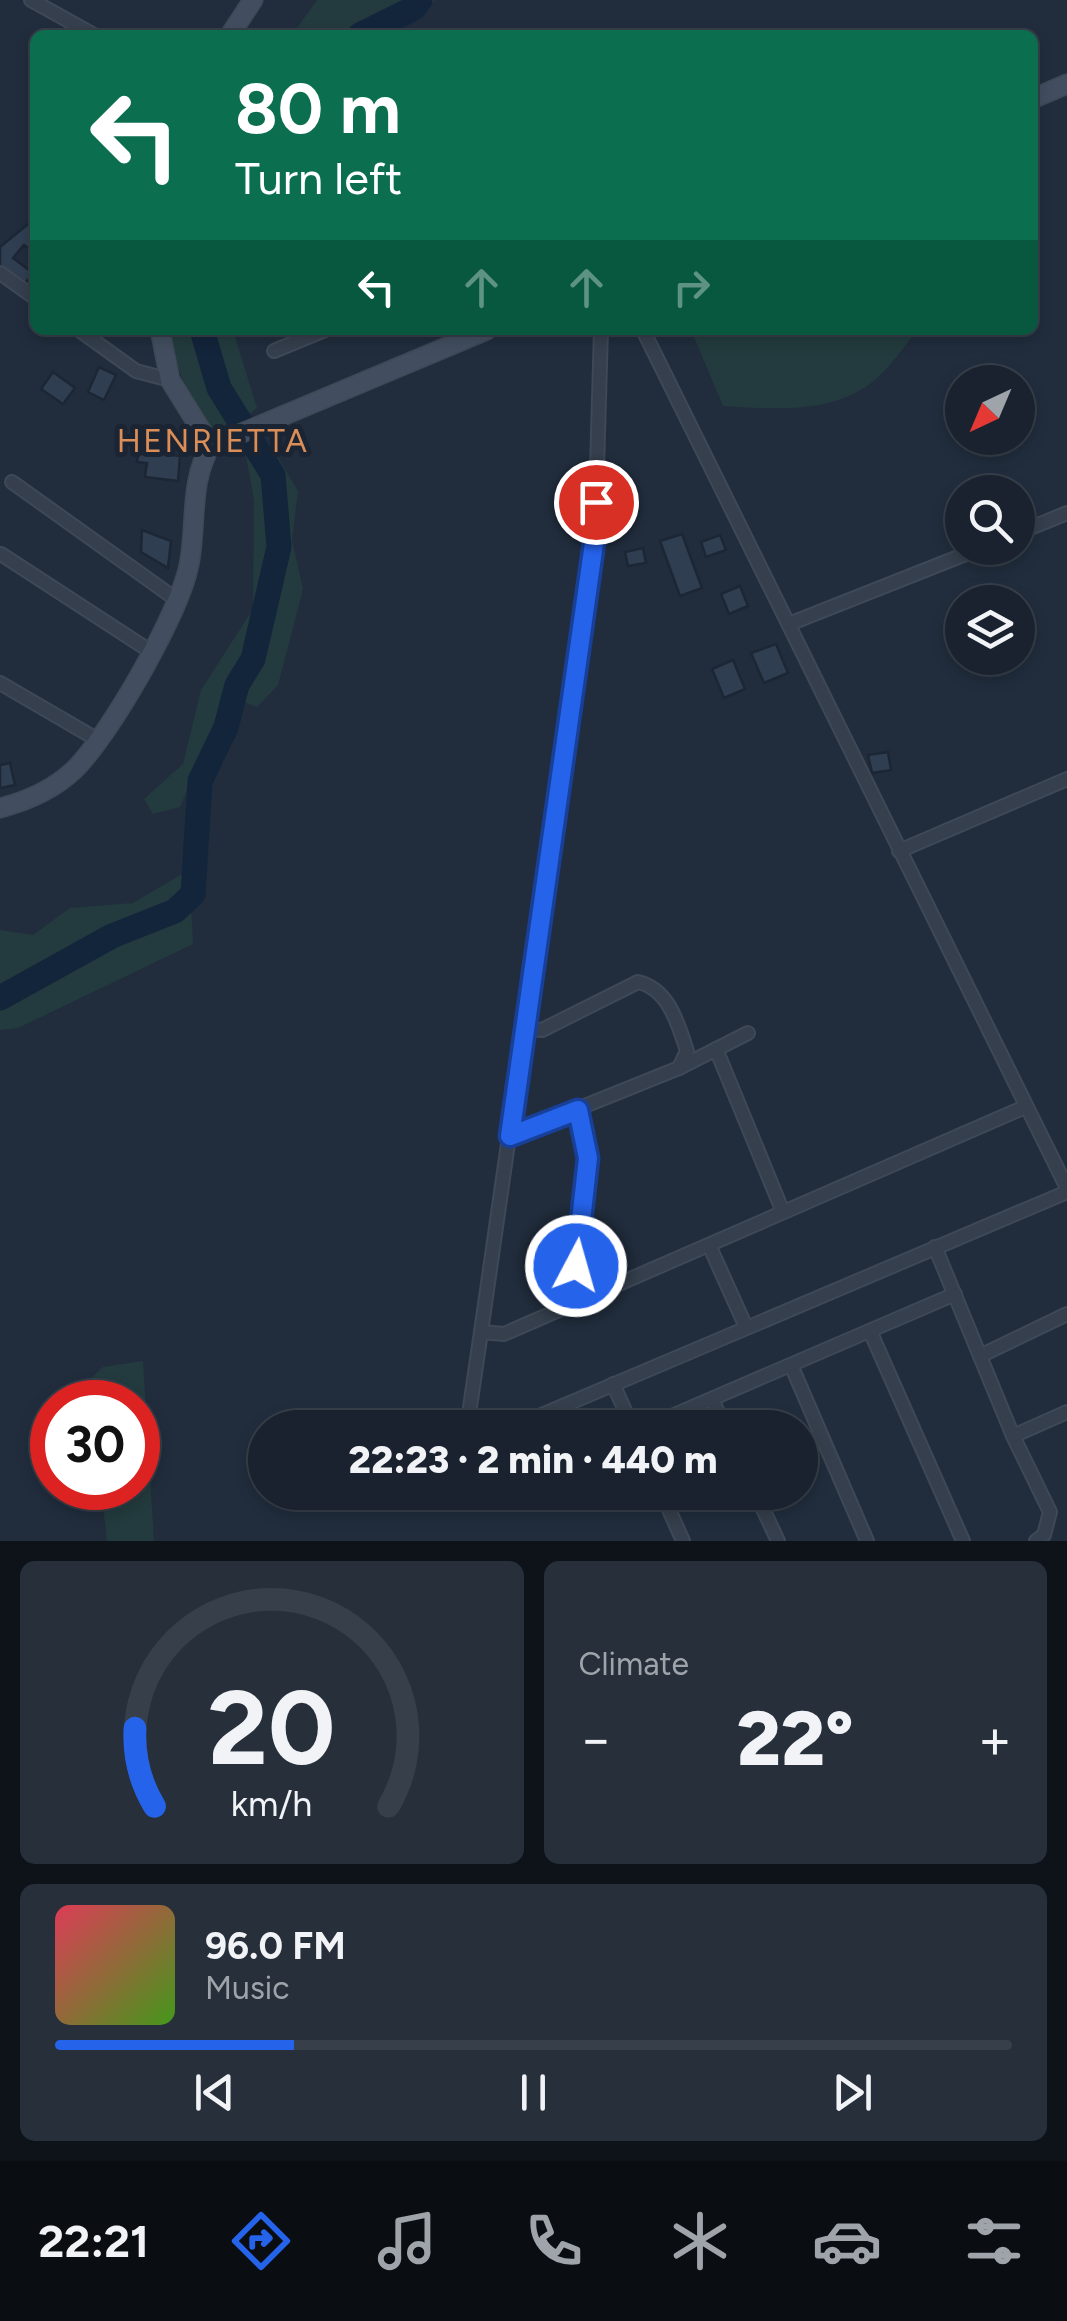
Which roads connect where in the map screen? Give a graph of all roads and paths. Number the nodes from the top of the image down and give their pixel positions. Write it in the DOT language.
graph roads {
  1 [pos="31,0"];
  2 [pos="253,0"];
  3 [pos="85,30"];
  4 [pos="233,30"];
  5 [pos="1067,84"];
  6 [pos="1038,96"];
  7 [pos="0,274"];
  8 [pos="30,295"];
  9 [pos="86,335"];
  10 [pos="161,335"];
  11 [pos="313,335"];
  12 [pos="474,335"];
  13 [pos="601,335"];
  14 [pos="645,335"];
  15 [pos="274,351"];
  16 [pos="170,380"];
  17 [pos="218,444"];
  18 [pos="12,482"];
  19 [pos="1067,513"];
  20 [pos="1035,526"];
  21 [pos="1,554"];
  22 [pos="945,562"];
  23 [pos="177,600"];
  24 [pos="789,624"];
  25 [pos="150,651"];
  26 [pos="0,682"];
  27 [pos="98,740"];
  28 [pos="1067,780"];
  29 [pos="0,808"];
  30 [pos="899,850"];
  31 [pos="526,1029"];
  32 [pos="748,1033"];
  33 [pos="716,1049"];
  34 [pos="679,1068"];
  35 [pos="1024,1106"];
  36 [pos="578,1110"];
  37 [pos="510,1136"];
  38 [pos="1067,1190"];
  39 [pos="783,1212"];
  40 [pos="709,1245"];
  41 [pos="935,1247"];
  42 [pos="954,1294"];
  43 [pos="586,1298"];
  44 [pos="1067,1314"];
  45 [pos="746,1327"];
  46 [pos="870,1331"];
  47 [pos="480,1332"];
  48 [pos="980,1356"];
  49 [pos="791,1365"];
  50 [pos="614,1384"];
  51 [pos="712,1399"];
  52 [pos="470,1410"];
  53 [pos="553,1410"];
  54 [pos="625,1410"];
  55 [pos="686,1410"];
  56 [pos="717,1410"];
  57 [pos="1067,1412"];
  58 [pos="1014,1436"];
  59 [pos="1067,1505"];
  60 [pos="670,1510"];
  61 [pos="764,1510"];
  62 [pos="1050,1512"];
  63 [pos="683,1541"];
  64 [pos="778,1541"];
  65 [pos="866,1541"];
  66 [pos="962,1541"];
  67 [pos="1036,1541"];
  1 -- 3 [label="street"];
  2 -- 4 [label="main road"];
  5 -- 6 [label="main road"];
  7 -- 8 [label="street"];
  9 -- 16 [label="street"];
  10 -- 16 [label="main road"];
  11 -- 15 [label="street"];
  12 -- 17 [label="main road"];
  13 -- 31 [label="street"];
  14 -- 24 [label="street"];
  16 -- 17 [label="main road"];
  17 -- 23 [label="main road"];
  18 -- 23 [label="street"];
  19 -- 20 [label="street"];
  21 -- 25 [label="street"];
  22 -- 24 [label="street"];
  23 -- 25 [label="main road"];
  24 -- 30 [label="street"];
  25 -- 27 [label="main road"];
  26 -- 27 [label="street"];
  27 -- 29 [label="main road"];
  28 -- 30 [label="street"];
  30 -- 35 [label="street"];
  31 -- 34 [label="street"];
  31 -- 37 [label="street"];
  32 -- 33 [label="street"];
  33 -- 34 [label="street"];
  33 -- 39 [label="street"];
  34 -- 36 [label="street"];
  35 -- 38 [label="street"];
  35 -- 39 [label="street"];
  36 -- 37 [label="street"];
  36 -- 43 [label="street"];
  37 -- 47 [label="street"];
  38 -- 41 [label="street"];
  39 -- 40 [label="street"];
  40 -- 43 [label="street"];
  40 -- 45 [label="street"];
  41 -- 42 [label="street"];
  41 -- 45 [label="street"];
  42 -- 46 [label="street"];
  42 -- 48 [label="street"];
  43 -- 47 [label="street"];
  44 -- 48 [label="street"];
  45 -- 50 [label="street"];
  46 -- 49 [label="street"];
  46 -- 66 [label="street"];
  47 -- 52 [label="street"];
  48 -- 58 [label="street"];
  49 -- 51 [label="street"];
  49 -- 65 [label="street"];
  50 -- 53 [label="street"];
  50 -- 54 [label="street"];
  51 -- 55 [label="street"];
  51 -- 56 [label="street"];
  57 -- 58 [label="street"];
  58 -- 62 [label="street"];
  59 -- 62 [label="street"];
  60 -- 63 [label="street"];
  61 -- 64 [label="street"];
  62 -- 67 [label="street"];
}
